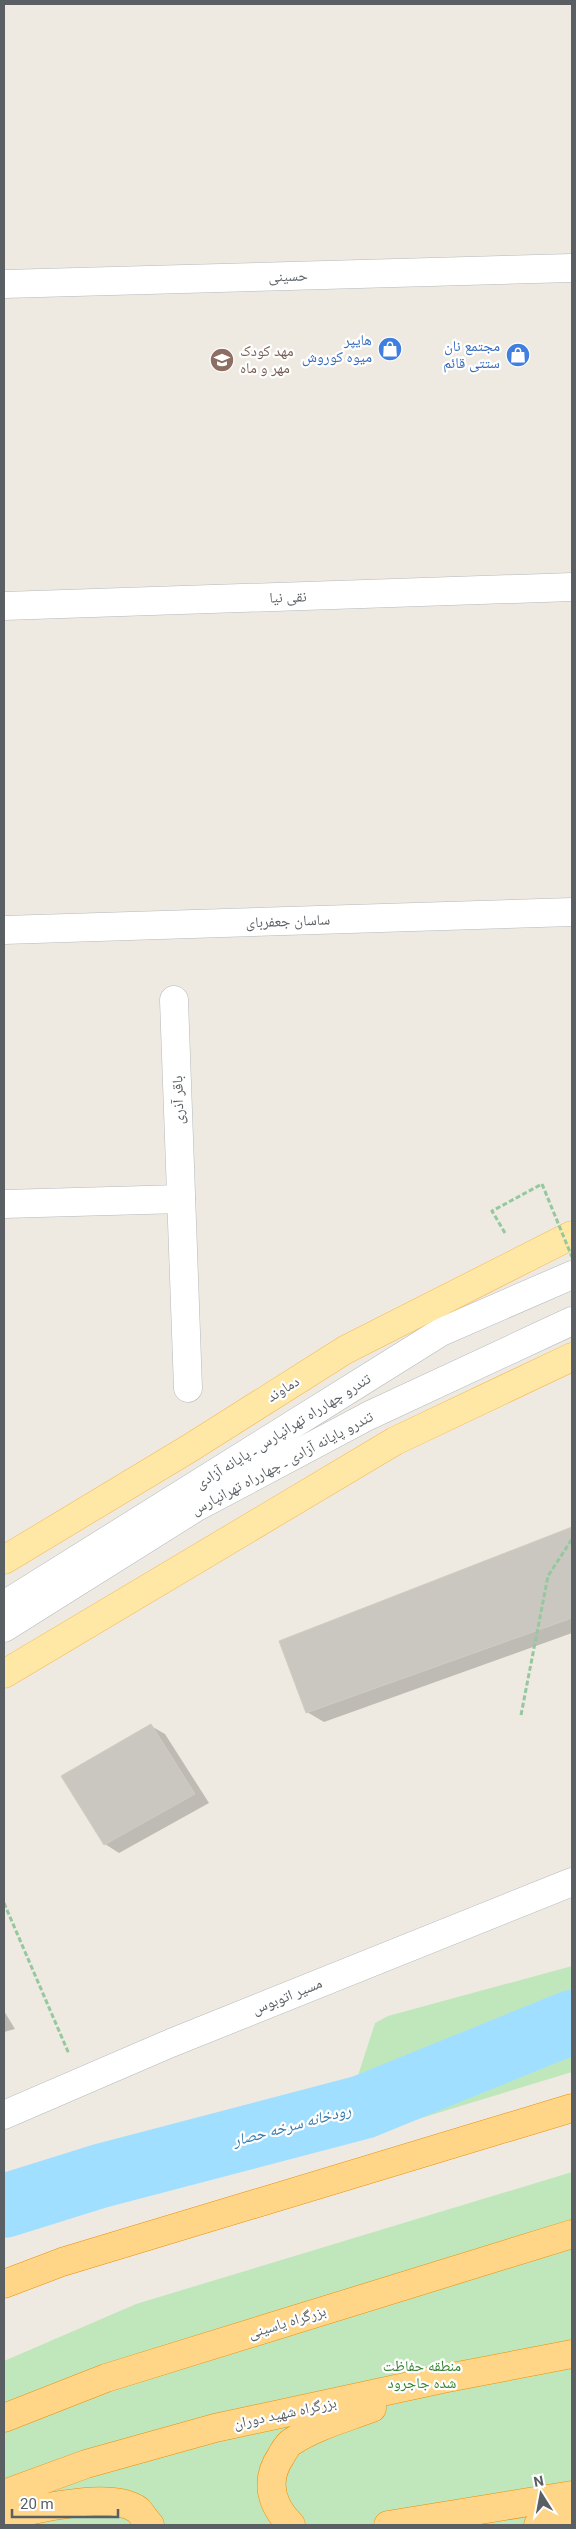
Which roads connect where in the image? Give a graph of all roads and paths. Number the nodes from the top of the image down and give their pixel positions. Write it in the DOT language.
graph roads {
  1 [pos="572,268"];
  2 [pos="4,284"];
  3 [pos="572,587"];
  4 [pos="4,606"];
  5 [pos="572,912"];
  6 [pos="4,930"];
  7 [pos="174,1000"];
  8 [pos="181,1200"];
  9 [pos="4,1204"];
  10 [pos="492,1211"];
  11 [pos="572,1235"];
  12 [pos="572,1257"];
  13 [pos="572,1274"];
  14 [pos="572,1321"];
  15 [pos="572,1357"];
  16 [pos="188,1388"];
  17 [pos="572,1539"];
  18 [pos="4,1560"];
  19 [pos="4,1605"];
  20 [pos="4,1628"];
  21 [pos="4,1674"];
  22 [pos="522,1715"];
  23 [pos="572,1882"];
  24 [pos="4,1903"];
  25 [pos="81,2082"];
  26 [pos="572,2108"];
  27 [pos="4,2115"];
  28 [pos="572,2234"];
  29 [pos="4,2284"];
  30 [pos="572,2354"];
  31 [pos="442,2379"];
  32 [pos="4,2418"];
  33 [pos="4,2494"];
  34 [pos="572,2495"];
  35 [pos="4,2516"];
  36 [pos="572,2516"];
  37 [pos="150,2525"];
  38 [pos="291,2525"];
  39 [pos="388,2525"];
  40 [pos="538,2525"];
  1 -- 2 [label="street, حسینی"];
  3 -- 4 [label="street, نقی نیا"];
  5 -- 6 [label="street, ساسان جعفربای"];
  7 -- 8 [label="street, باقر آذری"];
  8 -- 9 [label="street"];
  8 -- 16 [label="street, باقر آذری"];
  10 -- 12 [label="path, bridge"];
  11 -- 18 [label="main road, دماوند"];
  13 -- 19 [label="street, تندرو چهارراه تهرانپارس ـ پایانه آزادی"];
  14 -- 20 [label="street, تندرو پایانه آزادی ـ چهارراه تهرانپارس"];
  15 -- 21 [label="main road"];
  17 -- 22 [label="path"];
  23 -- 25 [label="street, مسیر اتوبوس"];
  24 -- 25 [label="path"];
  25 -- 27 [label="street, مسیر اتوبوس"];
  26 -- 29 [label="highway"];
  28 -- 32 [label="highway, بزرگراه یاسینی"];
  30 -- 31 [label="highway, بزرگراه شهید دوران"];
  31 -- 33 [label="highway, بزرگراه شهید دوران"];
  31 -- 38 [label="highway"];
  34 -- 39 [label="highway"];
  35 -- 37 [label="highway"];
  36 -- 40 [label="highway"];
}
